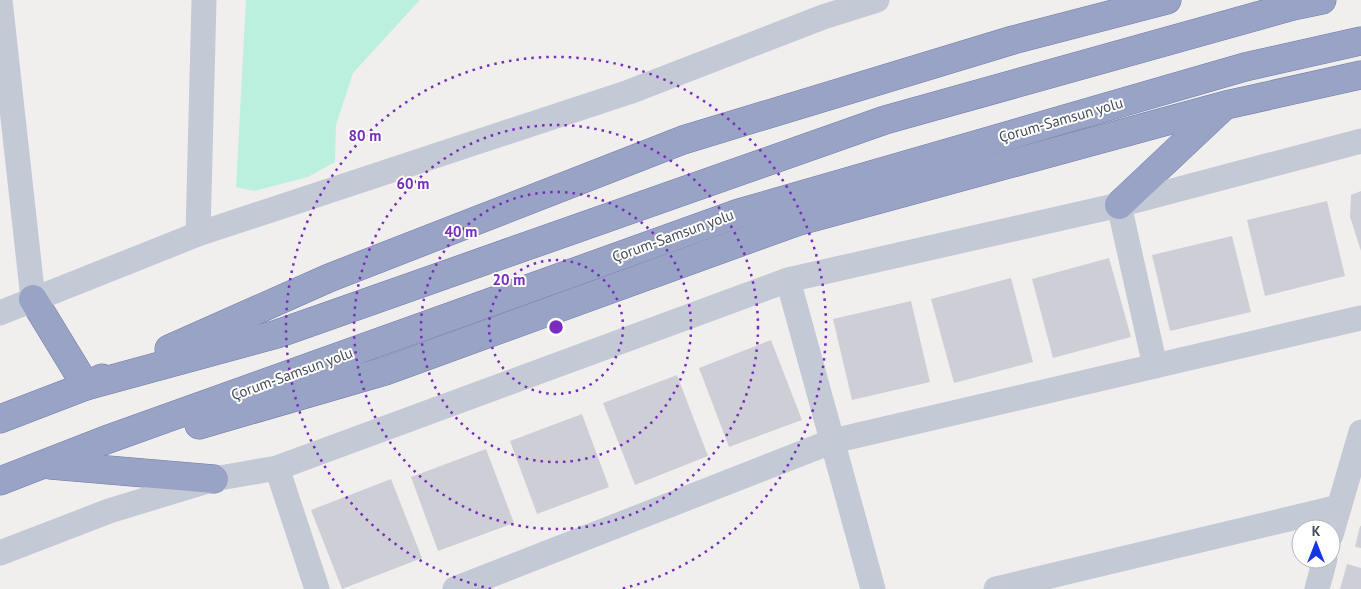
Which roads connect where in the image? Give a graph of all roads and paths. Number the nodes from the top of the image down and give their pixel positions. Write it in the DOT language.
graph roads {
  1 [pos="0,0"];
  2 [pos="204,0"];
  3 [pos="877,0"];
  4 [pos="1166,0"];
  5 [pos="1322,0"];
  6 [pos="824,8"];
  7 [pos="1361,41"];
  8 [pos="1361,75"];
  9 [pos="1226,105"];
  10 [pos="1361,141"];
  11 [pos="1118,205"];
  12 [pos="198,234"];
  13 [pos="788,280"];
  14 [pos="33,299"];
  15 [pos="0,313"];
  16 [pos="1361,318"];
  17 [pos="1155,366"];
  18 [pos="86,386"];
  19 [pos="0,419"];
  20 [pos="1361,432"];
  21 [pos="104,441"];
  22 [pos="833,441"];
  23 [pos="44,464"];
  24 [pos="277,468"];
  25 [pos="214,479"];
  26 [pos="0,481"];
  27 [pos="1338,507"];
  28 [pos="1335,519"];
  29 [pos="0,553"];
  30 [pos="1322,569"];
  31 [pos="317,589"];
  32 [pos="456,589"];
  33 [pos="873,589"];
  34 [pos="996,589"];
  35 [pos="1317,589"];
  1 -- 14 [label="street"];
  2 -- 12 [label="street"];
  3 -- 6 [label="street"];
  4 -- 18 [label="highway"];
  5 -- 18 [label="highway"];
  6 -- 12 [label="street"];
  7 -- 21 [label="highway, Çorum-Samsun yolu"];
  8 -- 9 [label="highway"];
  9 -- 11 [label="highway"];
  9 -- 21 [label="highway"];
  10 -- 11 [label="street"];
  11 -- 13 [label="street"];
  11 -- 17 [label="street"];
  12 -- 14 [label="street"];
  13 -- 22 [label="street"];
  13 -- 24 [label="street"];
  14 -- 15 [label="street"];
  14 -- 18 [label="highway"];
  16 -- 17 [label="street"];
  17 -- 22 [label="street"];
  18 -- 19 [label="highway"];
  20 -- 27 [label="street"];
  21 -- 23 [label="highway, Çorum-Samsun yolu"];
  22 -- 32 [label="street"];
  22 -- 33 [label="street"];
  23 -- 25 [label="highway"];
  23 -- 26 [label="highway, Çorum-Samsun yolu"];
  24 -- 25 [label="street"];
  24 -- 31 [label="street"];
  25 -- 29 [label="street"];
  27 -- 28 [label="street"];
  27 -- 34 [label="street"];
  30 -- 35 [label="street"];
}
